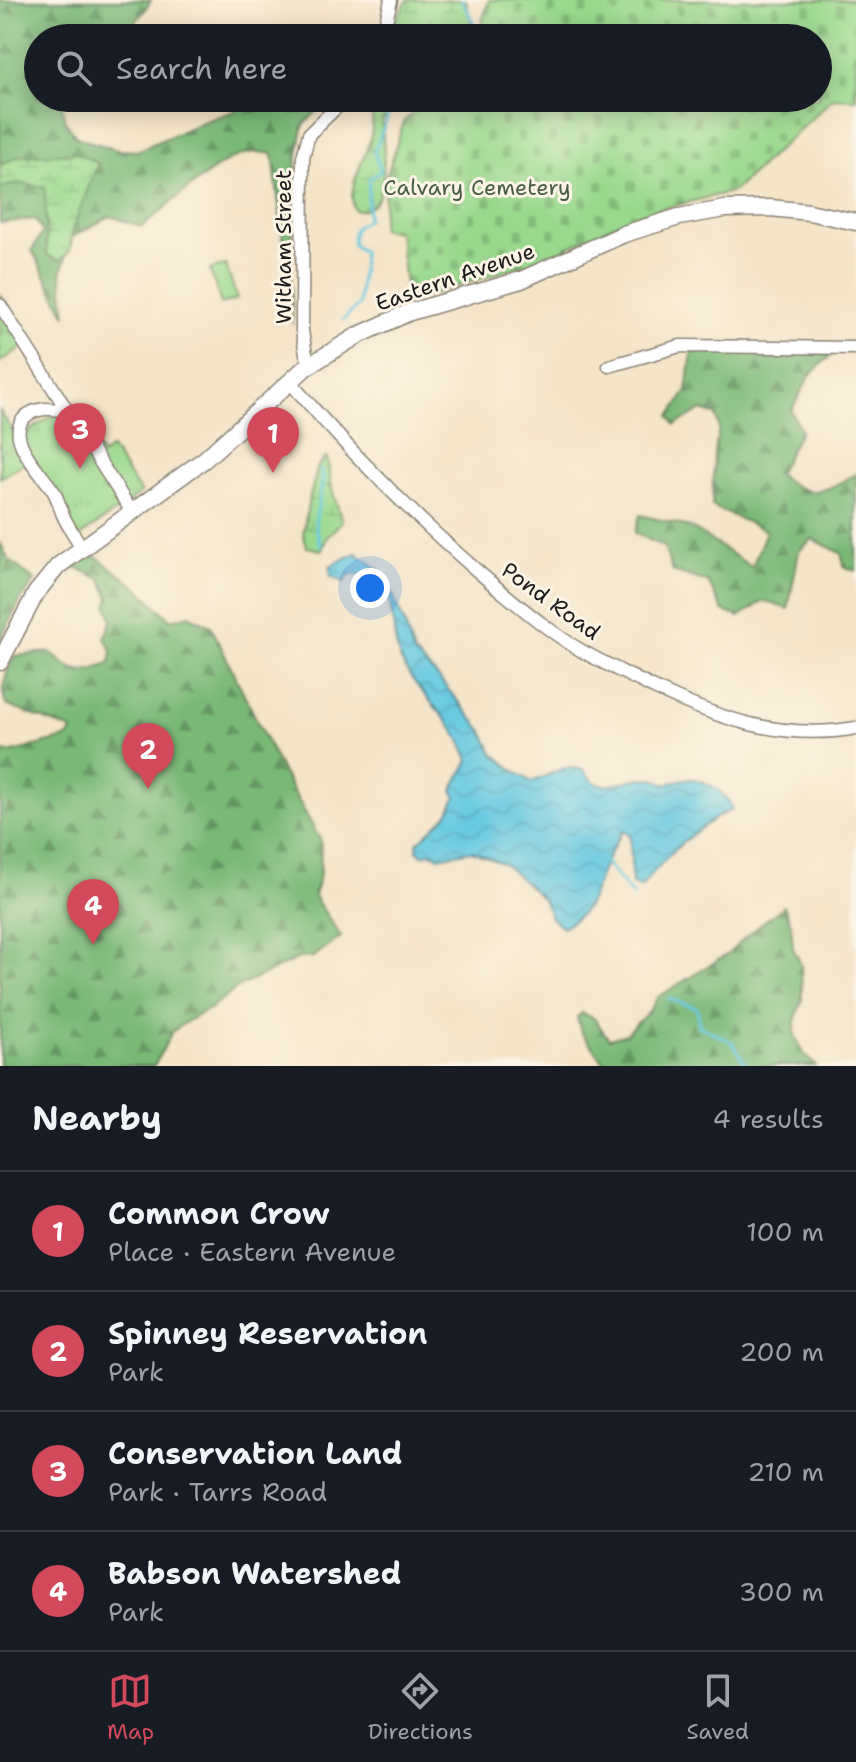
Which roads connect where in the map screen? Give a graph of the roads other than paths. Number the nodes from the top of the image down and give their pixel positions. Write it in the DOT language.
graph roads {
  1 [pos="391,0"];
  2 [pos="385,24"];
  3 [pos="332,112"];
  4 [pos="856,222"];
  5 [pos="0,305"];
  6 [pos="856,348"];
  7 [pos="311,364"];
  8 [pos="609,366"];
  9 [pos="289,381"];
  10 [pos="67,411"];
  11 [pos="132,512"];
  12 [pos="82,548"];
  13 [pos="0,662"];
  14 [pos="856,728"];
  1 -- 2 [label="street"];
  3 -- 7 [label="street, Witham Street"];
  4 -- 7 [label="main road, Eastern Avenue"];
  5 -- 10 [label="street"];
  6 -- 8 [label="street"];
  7 -- 9 [label="main road, Eastern Avenue"];
  9 -- 11 [label="main road, Eastern Avenue"];
  9 -- 14 [label="street, Pond Road"];
  10 -- 11 [label="street"];
  10 -- 12 [label="street"];
  11 -- 12 [label="main road, Eastern Avenue"];
  12 -- 13 [label="main road, Eastern Avenue"];
}
